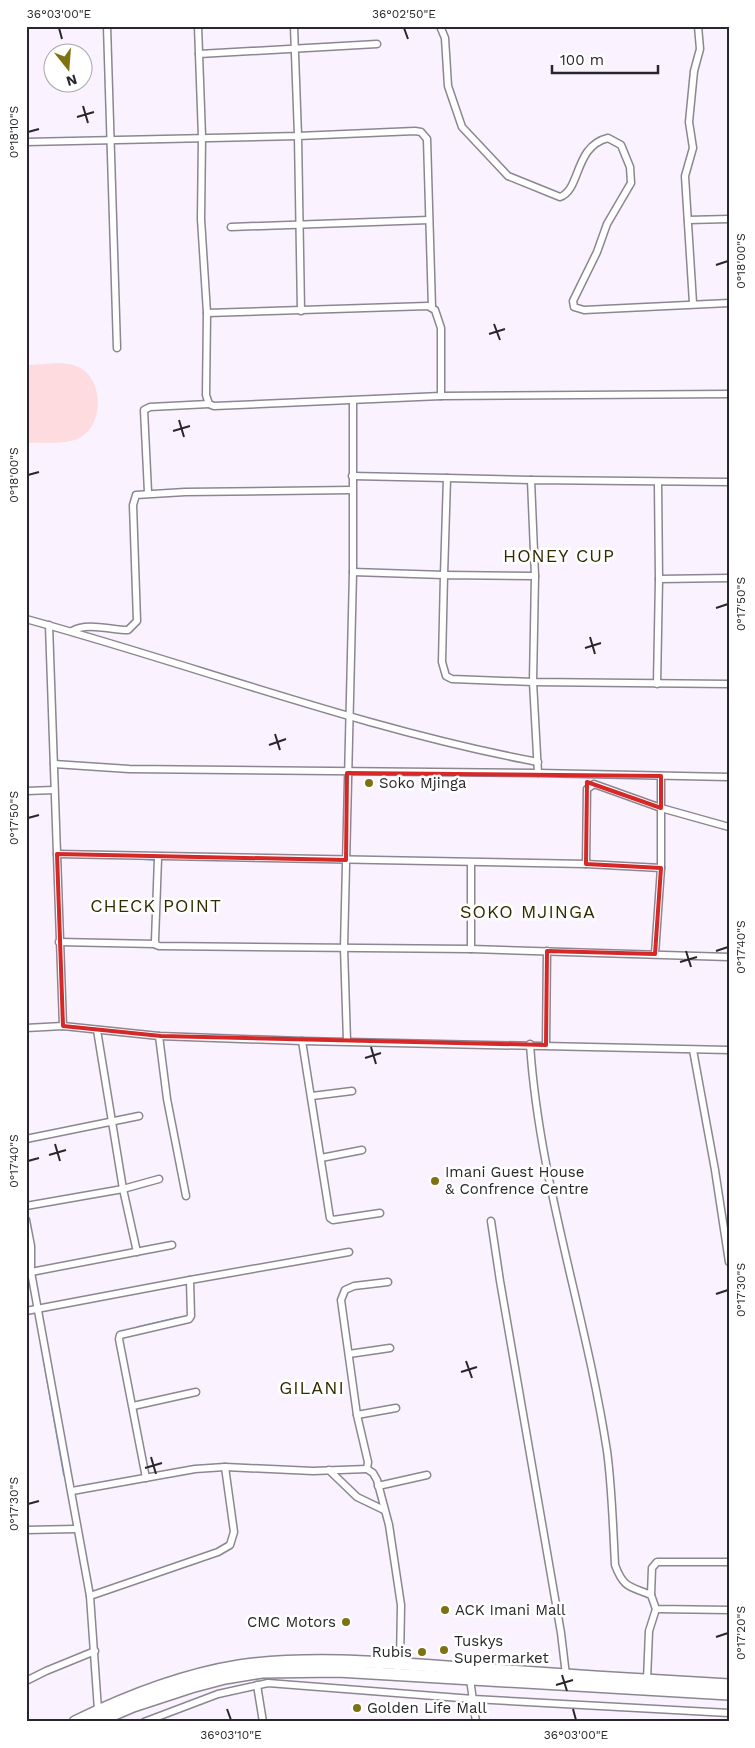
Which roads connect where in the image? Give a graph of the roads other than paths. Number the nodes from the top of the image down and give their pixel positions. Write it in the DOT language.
graph roads {
  1 [pos="107,26"];
  2 [pos="198,26"];
  3 [pos="294,26"];
  4 [pos="440,26"];
  5 [pos="698,26"];
  6 [pos="377,44"];
  7 [pos="294,49"];
  8 [pos="199,54"];
  9 [pos="298,136"];
  10 [pos="202,137"];
  11 [pos="110,139"];
  12 [pos="26,142"];
  13 [pos="729,219"];
  14 [pos="429,220"];
  15 [pos="688,220"];
  16 [pos="300,224"];
  17 [pos="231,227"];
  18 [pos="693,303"];
  19 [pos="729,303"];
  20 [pos="432,308"];
  21 [pos="301,311"];
  22 [pos="206,313"];
  23 [pos="117,348"];
  24 [pos="729,394"];
  25 [pos="441,396"];
  26 [pos="353,402"];
  27 [pos="209,404"];
  28 [pos="352,476"];
  29 [pos="447,478"];
  30 [pos="531,480"];
  31 [pos="729,482"];
  32 [pos="658,483"];
  33 [pos="352,490"];
  34 [pos="148,492"];
  35 [pos="353,572"];
  36 [pos="444,575"];
  37 [pos="535,576"];
  38 [pos="729,578"];
  39 [pos="659,579"];
  40 [pos="26,619"];
  41 [pos="49,625"];
  42 [pos="72,631"];
  43 [pos="533,682"];
  44 [pos="657,684"];
  45 [pos="729,684"];
  46 [pos="349,717"];
  47 [pos="538,762"];
  48 [pos="54,764"];
  49 [pos="347,773"];
  50 [pos="538,773"];
  51 [pos="661,776"];
  52 [pos="729,777"];
  53 [pos="26,790"];
  54 [pos="54,790"];
  55 [pos="661,808"];
  56 [pos="729,827"];
  57 [pos="57,854"];
  58 [pos="158,858"];
  59 [pos="346,860"];
  60 [pos="471,863"];
  61 [pos="586,864"];
  62 [pos="661,868"];
  63 [pos="59,942"];
  64 [pos="155,944"];
  65 [pos="344,948"];
  66 [pos="471,948"];
  67 [pos="547,951"];
  68 [pos="655,954"];
  69 [pos="729,957"];
  70 [pos="63,1026"];
  71 [pos="26,1028"];
  72 [pos="97,1030"];
  73 [pos="160,1036"];
  74 [pos="302,1041"];
  75 [pos="346,1041"];
  76 [pos="530,1044"];
  77 [pos="546,1045"];
  78 [pos="693,1050"];
  79 [pos="729,1050"];
  80 [pos="352,1091"];
  81 [pos="312,1096"];
  82 [pos="140,1116"];
  83 [pos="110,1122"];
  84 [pos="26,1139"];
  85 [pos="362,1150"];
  86 [pos="321,1158"];
  87 [pos="159,1179"];
  88 [pos="123,1189"];
  89 [pos="186,1196"];
  90 [pos="26,1206"];
  91 [pos="380,1213"];
  92 [pos="26,1220"];
  93 [pos="492,1221"];
  94 [pos="172,1245"];
  95 [pos="28,1246"];
  96 [pos="138,1252"];
  97 [pos="349,1252"];
  98 [pos="729,1262"];
  99 [pos="31,1272"];
  100 [pos="190,1280"];
  101 [pos="388,1282"];
  102 [pos="39,1309"];
  103 [pos="26,1311"];
  104 [pos="390,1348"];
  105 [pos="349,1354"];
  106 [pos="196,1392"];
  107 [pos="133,1406"];
  108 [pos="396,1408"];
  109 [pos="357,1415"];
  110 [pos="225,1467"];
  111 [pos="367,1469"];
  112 [pos="329,1470"];
  113 [pos="427,1475"];
  114 [pos="146,1478"];
  115 [pos="378,1486"];
  116 [pos="72,1491"];
  117 [pos="384,1510"];
  118 [pos="76,1529"];
  119 [pos="26,1530"];
  120 [pos="729,1562"];
  121 [pos="651,1595"];
  122 [pos="90,1596"];
  123 [pos="656,1609"];
  124 [pos="729,1610"];
  125 [pos="95,1651"];
  126 [pos="400,1662"];
  127 [pos="566,1675"];
  128 [pos="470,1679"];
  129 [pos="647,1680"];
  130 [pos="26,1681"];
  131 [pos="257,1685"];
  132 [pos="729,1685"];
  133 [pos="729,1694"];
  134 [pos="473,1699"];
  135 [pos="729,1713"];
  136 [pos="99,1719"];
  137 [pos="75,1722"];
  138 [pos="144,1722"];
  139 [pos="263,1722"];
  140 [pos="476,1722"];
  1 -- 11 [label="street"];
  2 -- 8 [label="street"];
  3 -- 7 [label="street"];
  4 -- 18 [label="street"];
  5 -- 15 [label="street"];
  6 -- 7 [label="street"];
  7 -- 8 [label="street"];
  7 -- 9 [label="street"];
  8 -- 10 [label="street"];
  9 -- 10 [label="street"];
  9 -- 14 [label="street"];
  9 -- 16 [label="street"];
  10 -- 11 [label="street"];
  10 -- 22 [label="street"];
  11 -- 12 [label="street"];
  11 -- 23 [label="street"];
  13 -- 15 [label="street"];
  14 -- 16 [label="street"];
  14 -- 20 [label="street"];
  15 -- 18 [label="street"];
  16 -- 17 [label="street"];
  16 -- 21 [label="street"];
  18 -- 19 [label="street"];
  20 -- 21 [label="street"];
  20 -- 25 [label="street"];
  21 -- 22 [label="street"];
  22 -- 27 [label="street"];
  24 -- 25 [label="street"];
  25 -- 26 [label="street"];
  26 -- 27 [label="street"];
  26 -- 28 [label="street"];
  27 -- 34 [label="street"];
  28 -- 29 [label="street"];
  28 -- 33 [label="street"];
  29 -- 30 [label="street"];
  29 -- 36 [label="street"];
  30 -- 32 [label="street"];
  30 -- 37 [label="street"];
  31 -- 32 [label="street"];
  32 -- 39 [label="street"];
  33 -- 34 [label="street"];
  33 -- 35 [label="street"];
  34 -- 42 [label="street"];
  35 -- 36 [label="street"];
  35 -- 46 [label="street"];
  36 -- 37 [label="street"];
  36 -- 43 [label="street"];
  37 -- 43 [label="street"];
  38 -- 39 [label="street"];
  39 -- 44 [label="street"];
  40 -- 41 [label="street"];
  41 -- 42 [label="street"];
  41 -- 48 [label="street"];
  42 -- 46 [label="street"];
  43 -- 44 [label="street"];
  43 -- 47 [label="street"];
  44 -- 45 [label="street"];
  46 -- 47 [label="street"];
  46 -- 49 [label="street"];
  47 -- 50 [label="street"];
  48 -- 49 [label="street"];
  48 -- 54 [label="street"];
  49 -- 50 [label="street"];
  49 -- 59 [label="street"];
  50 -- 51 [label="street"];
  51 -- 52 [label="street"];
  51 -- 55 [label="street"];
  53 -- 54 [label="street"];
  54 -- 57 [label="street"];
  55 -- 56 [label="street"];
  55 -- 61 [label="street"];
  55 -- 62 [label="street"];
  57 -- 58 [label="street"];
  57 -- 63 [label="street"];
  58 -- 59 [label="street"];
  58 -- 64 [label="street"];
  59 -- 60 [label="street"];
  59 -- 65 [label="street"];
  60 -- 61 [label="street"];
  60 -- 66 [label="street"];
  61 -- 62 [label="street"];
  62 -- 68 [label="street"];
  63 -- 64 [label="street"];
  63 -- 70 [label="street"];
  64 -- 65 [label="street"];
  65 -- 66 [label="street"];
  65 -- 75 [label="street"];
  66 -- 67 [label="street"];
  67 -- 68 [label="street"];
  67 -- 77 [label="street"];
  68 -- 69 [label="street"];
  70 -- 71 [label="street"];
  70 -- 72 [label="street"];
  72 -- 73 [label="street"];
  72 -- 83 [label="street"];
  73 -- 74 [label="street"];
  73 -- 89 [label="street"];
  74 -- 75 [label="street"];
  74 -- 81 [label="street"];
  75 -- 76 [label="street"];
  76 -- 77 [label="street"];
  76 -- 121 [label="street"];
  77 -- 78 [label="street"];
  78 -- 79 [label="street"];
  78 -- 98 [label="street"];
  80 -- 81 [label="street"];
  81 -- 86 [label="street"];
  82 -- 83 [label="street"];
  83 -- 84 [label="street"];
  83 -- 88 [label="street"];
  85 -- 86 [label="street"];
  86 -- 91 [label="street"];
  87 -- 88 [label="street"];
  88 -- 90 [label="street"];
  88 -- 96 [label="street"];
  92 -- 95 [label="street"];
  93 -- 127 [label="street"];
  94 -- 96 [label="street"];
  95 -- 99 [label="street"];
  96 -- 99 [label="street"];
  97 -- 100 [label="street"];
  99 -- 102 [label="street"];
  100 -- 102 [label="street"];
  100 -- 107 [label="street"];
  101 -- 105 [label="street"];
  102 -- 103 [label="street"];
  102 -- 116 [label="street"];
  104 -- 105 [label="street"];
  105 -- 109 [label="street"];
  106 -- 107 [label="street"];
  107 -- 114 [label="street"];
  108 -- 109 [label="street"];
  109 -- 111 [label="street"];
  110 -- 112 [label="street"];
  110 -- 114 [label="street"];
  110 -- 122 [label="street"];
  111 -- 112 [label="street"];
  111 -- 115 [label="street"];
  112 -- 117 [label="street"];
  113 -- 115 [label="street"];
  114 -- 116 [label="street"];
  115 -- 117 [label="street"];
  116 -- 118 [label="street"];
  117 -- 126 [label="street"];
  118 -- 119 [label="street"];
  118 -- 122 [label="street"];
  120 -- 121 [label="street"];
  121 -- 123 [label="street"];
  122 -- 125 [label="street"];
  123 -- 124 [label="street"];
  123 -- 129 [label="street"];
  125 -- 130 [label="street"];
  125 -- 136 [label="street"];
  126 -- 127 [label="highway"];
  126 -- 136 [label="highway"];
  127 -- 129 [label="highway"];
  128 -- 133 [label="highway"];
  128 -- 134 [label="street"];
  128 -- 136 [label="highway"];
  129 -- 132 [label="highway"];
  131 -- 134 [label="street"];
  131 -- 138 [label="street"];
  131 -- 139 [label="street"];
  134 -- 135 [label="street"];
  134 -- 140 [label="street"];
  136 -- 137 [label="highway"];
}
